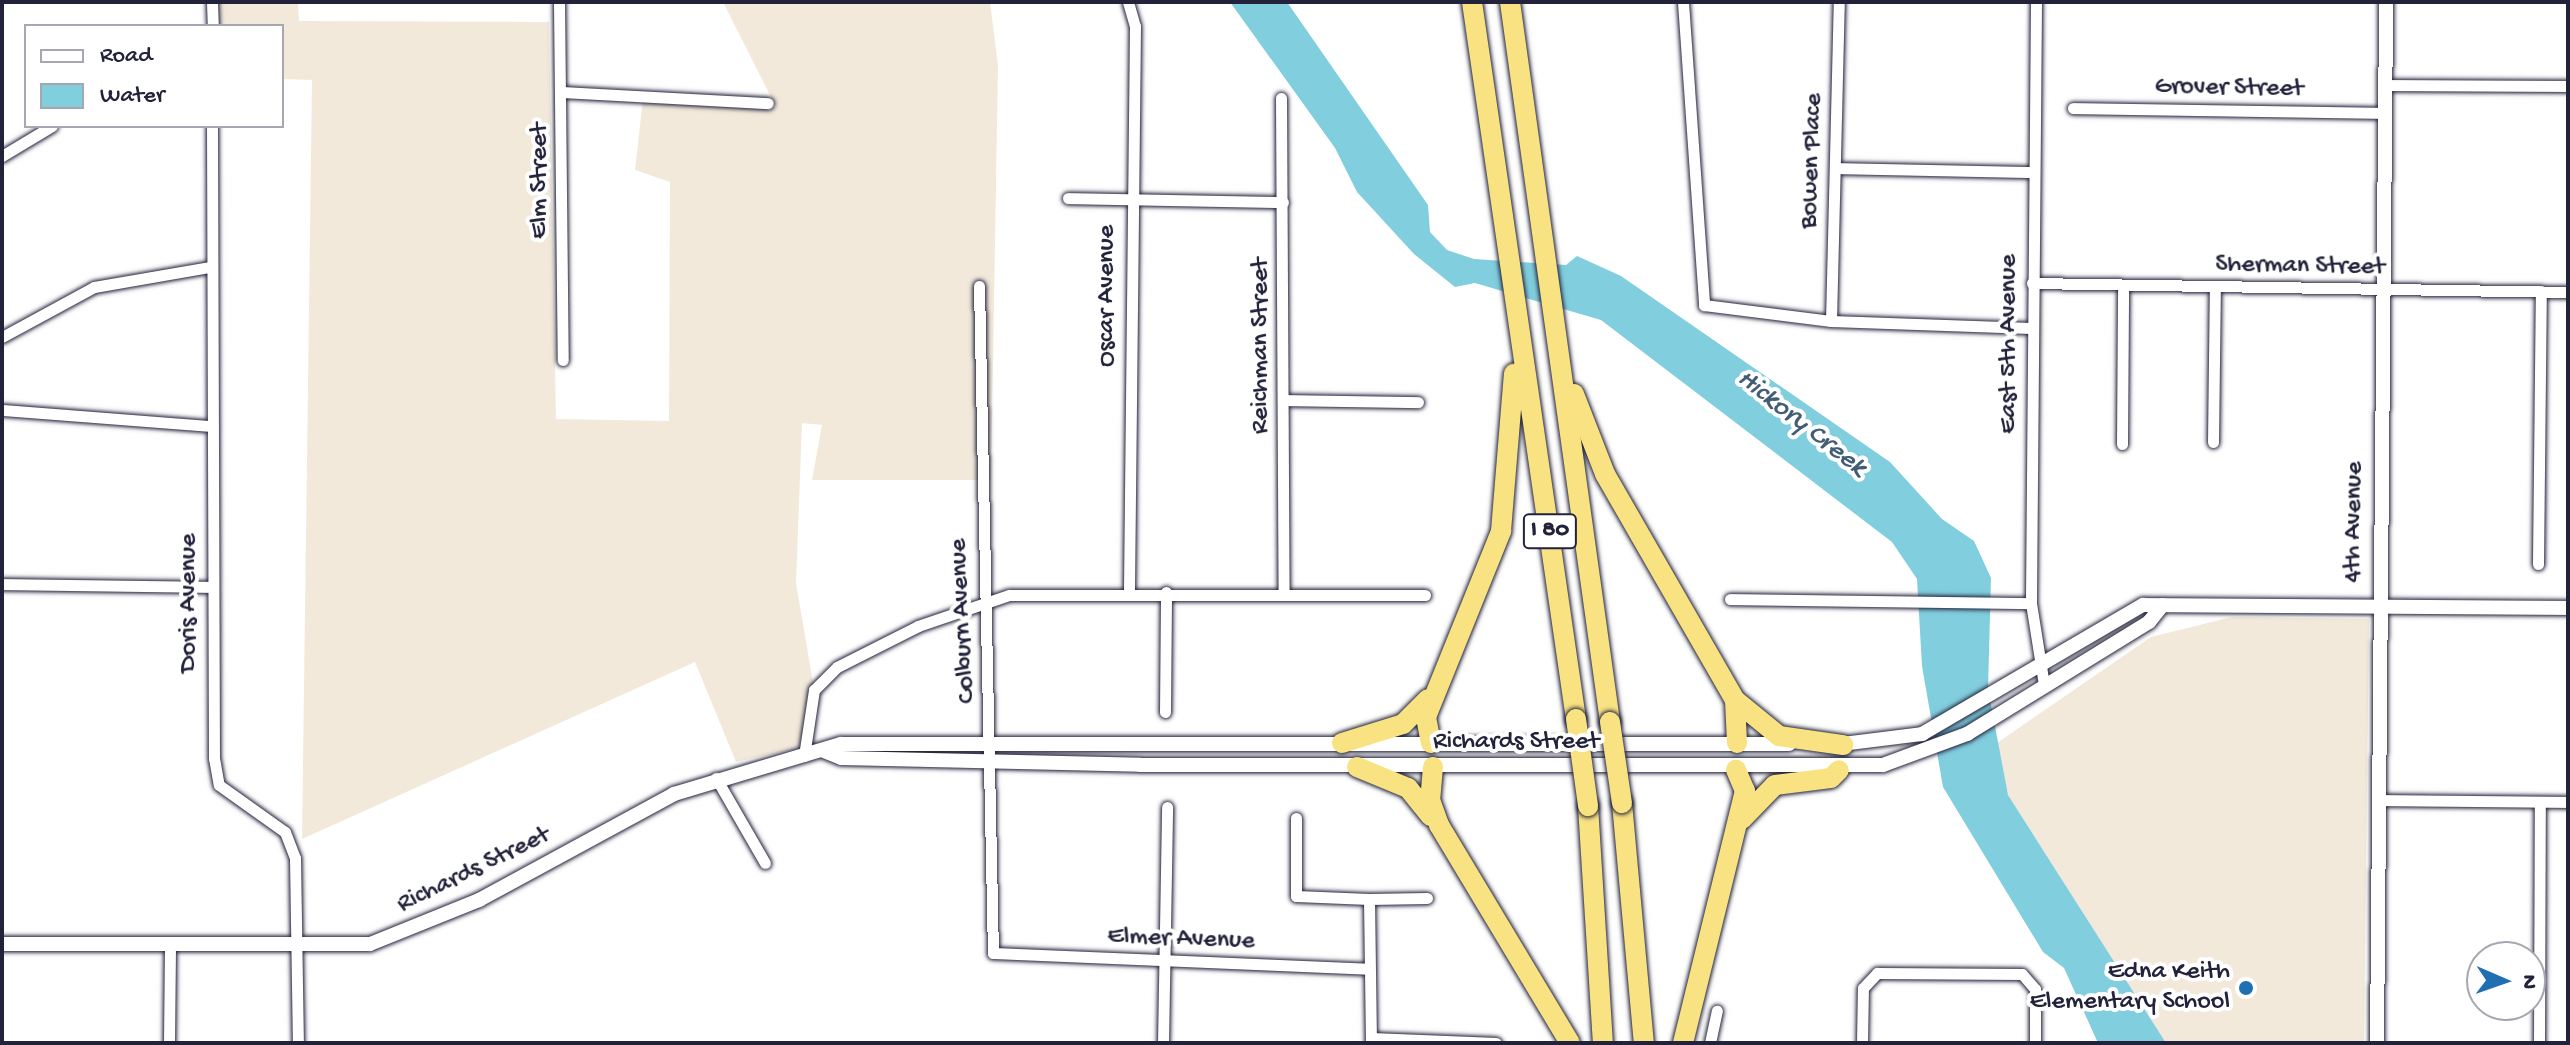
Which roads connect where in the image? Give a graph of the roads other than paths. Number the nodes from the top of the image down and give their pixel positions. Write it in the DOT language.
graph roads {
  1 [pos="212,2"];
  2 [pos="559,2"];
  3 [pos="1128,2"];
  4 [pos="1472,2"];
  5 [pos="1510,2"];
  6 [pos="1683,2"];
  7 [pos="1839,2"];
  8 [pos="2036,2"];
  9 [pos="2386,2"];
  10 [pos="213,24"];
  11 [pos="2384,85"];
  12 [pos="2568,86"];
  13 [pos="563,92"];
  14 [pos="1281,98"];
  15 [pos="768,103"];
  16 [pos="2073,108"];
  17 [pos="2384,113"];
  18 [pos="49,128"];
  19 [pos="212,128"];
  20 [pos="2,156"];
  21 [pos="1837,168"];
  22 [pos="2034,172"];
  23 [pos="1068,198"];
  24 [pos="1130,199"];
  25 [pos="1283,202"];
  26 [pos="210,267"];
  27 [pos="2032,283"];
  28 [pos="2123,285"];
  29 [pos="979,286"];
  30 [pos="2215,288"];
  31 [pos="2382,291"];
  32 [pos="2541,291"];
  33 [pos="2568,292"];
  34 [pos="1831,321"];
  35 [pos="2031,328"];
  36 [pos="2,337"];
  37 [pos="1520,343"];
  38 [pos="1561,352"];
  39 [pos="563,360"];
  40 [pos="1285,400"];
  41 [pos="1418,402"];
  42 [pos="2,410"];
  43 [pos="212,426"];
  44 [pos="2213,442"];
  45 [pos="2122,444"];
  46 [pos="2538,564"];
  47 [pos="2,584"];
  48 [pos="212,587"];
  49 [pos="1129,590"];
  50 [pos="1166,592"];
  51 [pos="1284,594"];
  52 [pos="1425,595"];
  53 [pos="1730,599"];
  54 [pos="983,602"];
  55 [pos="2031,603"];
  56 [pos="2163,605"];
  57 [pos="2379,606"];
  58 [pos="2568,608"];
  59 [pos="2039,668"];
  60 [pos="2044,685"];
  61 [pos="1435,690"];
  62 [pos="1735,700"];
  63 [pos="1165,712"];
  64 [pos="1342,743"];
  65 [pos="1431,743"];
  66 [pos="1737,743"];
  67 [pos="991,744"];
  68 [pos="1843,745"];
  69 [pos="824,751"];
  70 [pos="804,756"];
  71 [pos="990,761"];
  72 [pos="1357,767"];
  73 [pos="1433,767"];
  74 [pos="1736,770"];
  75 [pos="1839,770"];
  76 [pos="716,778"];
  77 [pos="2379,800"];
  78 [pos="2540,802"];
  79 [pos="2568,802"];
  80 [pos="1167,807"];
  81 [pos="1296,818"];
  82 [pos="1439,825"];
  83 [pos="1729,839"];
  84 [pos="765,863"];
  85 [pos="1427,898"];
  86 [pos="1369,899"];
  87 [pos="2,944"];
  88 [pos="170,946"];
  89 [pos="299,947"];
  90 [pos="993,953"];
  91 [pos="1163,961"];
  92 [pos="1369,969"];
  93 [pos="1717,1011"];
  94 [pos="1371,1040"];
  95 [pos="2038,1041"];
  96 [pos="169,1043"];
  97 [pos="298,1043"];
  98 [pos="1163,1043"];
  99 [pos="1496,1043"];
  100 [pos="1570,1043"];
  101 [pos="1603,1043"];
  102 [pos="1644,1043"];
  103 [pos="1683,1043"];
  104 [pos="1710,1043"];
  105 [pos="1862,1043"];
  106 [pos="2377,1043"];
  107 [pos="2539,1043"];
  1 -- 10 [label="street"];
  2 -- 13 [label="street, Elm Street"];
  3 -- 24 [label="street, Oscar Avenue"];
  4 -- 37 [label="highway, I 80"];
  5 -- 38 [label="highway, I 80"];
  6 -- 34 [label="street"];
  7 -- 21 [label="street, Bowen Place"];
  8 -- 22 [label="street, East 5th Avenue"];
  9 -- 11 [label="street, 4th Avenue"];
  11 -- 12 [label="street"];
  11 -- 17 [label="street, 4th Avenue"];
  13 -- 15 [label="street"];
  13 -- 39 [label="street, Elm Street"];
  14 -- 25 [label="street, Reichman Street"];
  16 -- 17 [label="street, Grover Street"];
  17 -- 31 [label="street, 4th Avenue"];
  18 -- 20 [label="street"];
  19 -- 26 [label="street, Doris Avenue"];
  21 -- 22 [label="street"];
  21 -- 34 [label="street, Bowen Place"];
  22 -- 27 [label="street, East 5th Avenue"];
  23 -- 24 [label="street"];
  24 -- 25 [label="street"];
  24 -- 49 [label="street, Oscar Avenue"];
  25 -- 40 [label="street, Reichman Street"];
  26 -- 36 [label="street"];
  26 -- 43 [label="street, Doris Avenue"];
  27 -- 28 [label="street, Sherman Street"];
  27 -- 35 [label="street, East 5th Avenue"];
  28 -- 30 [label="street, Sherman Street"];
  28 -- 45 [label="street"];
  29 -- 54 [label="street, Colburn Avenue"];
  30 -- 31 [label="street, Sherman Street"];
  30 -- 44 [label="street"];
  31 -- 32 [label="street, Sherman Street"];
  31 -- 57 [label="street, 4th Avenue"];
  32 -- 33 [label="street, Sherman Street"];
  32 -- 46 [label="street"];
  34 -- 35 [label="street"];
  35 -- 55 [label="street, East 5th Avenue"];
  37 -- 61 [label="highway"];
  37 -- 101 [label="highway, I 80, bridge"];
  38 -- 62 [label="highway"];
  38 -- 102 [label="highway, I 80, bridge"];
  40 -- 41 [label="street"];
  40 -- 51 [label="street, Reichman Street"];
  42 -- 43 [label="street"];
  43 -- 48 [label="street, Doris Avenue"];
  47 -- 48 [label="street"];
  48 -- 89 [label="street, Doris Avenue"];
  49 -- 50 [label="street"];
  49 -- 54 [label="street"];
  50 -- 51 [label="street"];
  50 -- 63 [label="street"];
  51 -- 52 [label="street"];
  53 -- 55 [label="street"];
  54 -- 67 [label="street, Colburn Avenue"];
  54 -- 70 [label="street"];
  55 -- 59 [label="street, East 5th Avenue"];
  56 -- 57 [label="street, Richards Street"];
  56 -- 59 [label="street, Richards Street"];
  56 -- 60 [label="street, Richards Street"];
  57 -- 58 [label="street, Richards Street"];
  57 -- 77 [label="street, 4th Avenue"];
  59 -- 60 [label="street, East 5th Avenue"];
  59 -- 68 [label="street, Richards Street"];
  60 -- 75 [label="street, Richards Street"];
  61 -- 64 [label="highway"];
  61 -- 65 [label="highway"];
  62 -- 66 [label="highway"];
  62 -- 68 [label="highway"];
  64 -- 65 [label="street, Richards Street"];
  64 -- 67 [label="street, Richards Street"];
  65 -- 66 [label="street, Richards Street"];
  65 -- 73 [label="street"];
  66 -- 68 [label="street, Richards Street"];
  66 -- 74 [label="street"];
  67 -- 69 [label="street, Richards Street"];
  67 -- 71 [label="street, Colburn Avenue"];
  69 -- 70 [label="street, Richards Street"];
  69 -- 71 [label="street, Richards Street"];
  70 -- 76 [label="street, Richards Street"];
  71 -- 72 [label="street, Richards Street"];
  71 -- 90 [label="street, Colburn Avenue"];
  72 -- 73 [label="street, Richards Street"];
  72 -- 82 [label="highway"];
  73 -- 74 [label="street, Richards Street"];
  73 -- 82 [label="highway"];
  74 -- 75 [label="street, Richards Street"];
  74 -- 83 [label="highway"];
  75 -- 83 [label="highway"];
  76 -- 84 [label="street"];
  76 -- 89 [label="street, Richards Street"];
  77 -- 78 [label="street"];
  77 -- 106 [label="street, 4th Avenue"];
  78 -- 79 [label="street"];
  78 -- 107 [label="street"];
  80 -- 91 [label="street"];
  81 -- 86 [label="street"];
  82 -- 100 [label="highway"];
  83 -- 103 [label="highway"];
  85 -- 86 [label="street"];
  86 -- 92 [label="street"];
  87 -- 88 [label="street, Richards Street"];
  88 -- 89 [label="street, Richards Street"];
  88 -- 96 [label="street"];
  89 -- 97 [label="street, Doris Avenue"];
  90 -- 91 [label="street, Elmer Avenue"];
  91 -- 92 [label="street, Elmer Avenue"];
  91 -- 98 [label="street"];
  92 -- 94 [label="street"];
  93 -- 104 [label="street"];
  94 -- 99 [label="street"];
  95 -- 105 [label="street"];
}
